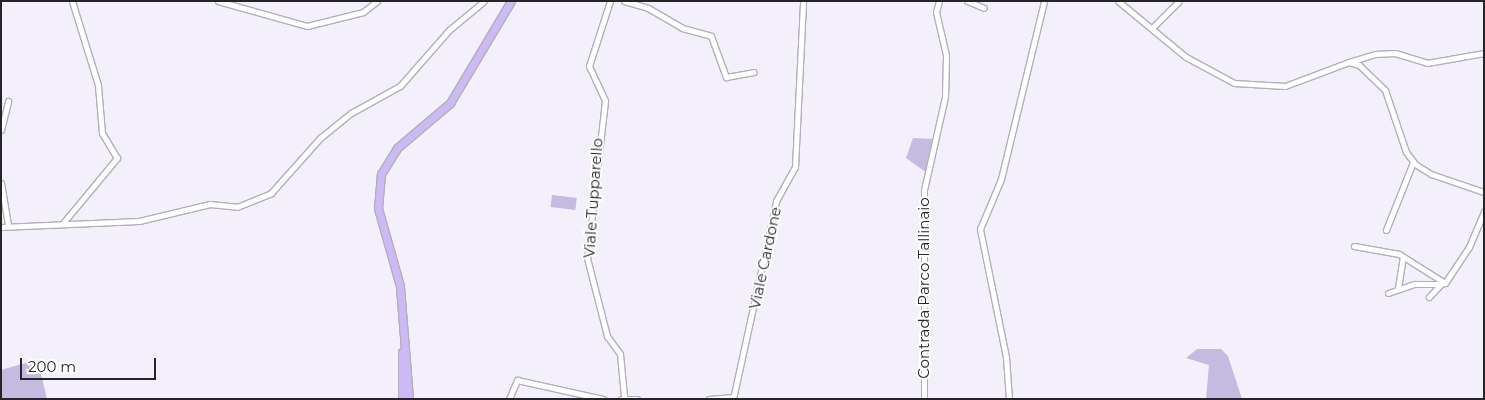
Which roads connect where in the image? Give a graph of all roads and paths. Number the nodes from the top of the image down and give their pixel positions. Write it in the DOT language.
graph roads {
  1 [pos="72,1"];
  2 [pos="218,1"];
  3 [pos="377,1"];
  4 [pos="484,1"];
  5 [pos="511,1"];
  6 [pos="610,1"];
  7 [pos="624,1"];
  8 [pos="804,1"];
  9 [pos="939,1"];
  10 [pos="967,1"];
  11 [pos="1044,1"];
  12 [pos="1118,1"];
  13 [pos="1179,1"];
  14 [pos="984,8"];
  15 [pos="1152,28"];
  16 [pos="1484,54"];
  17 [pos="1349,62"];
  18 [pos="754,72"];
  19 [pos="8,101"];
  20 [pos="1,130"];
  21 [pos="1413,162"];
  22 [pos="1,183"];
  23 [pos="1484,192"];
  24 [pos="1484,211"];
  25 [pos="63,223"];
  26 [pos="8,225"];
  27 [pos="1,227"];
  28 [pos="1386,230"];
  29 [pos="1354,246"];
  30 [pos="1403,258"];
  31 [pos="1441,284"];
  32 [pos="1398,288"];
  33 [pos="1388,293"];
  34 [pos="1429,297"];
  35 [pos="402,299"];
  36 [pos="623,398"];
  37 [pos="733,398"];
  38 [pos="402,399"];
  39 [pos="409,399"];
  40 [pos="510,399"];
  41 [pos="603,399"];
  42 [pos="637,399"];
  43 [pos="709,399"];
  44 [pos="924,399"];
  45 [pos="1008,399"];
  1 -- 25 [label="street"];
  2 -- 3 [label="street"];
  4 -- 25 [label="street"];
  5 -- 35 [label="main road"];
  6 -- 36 [label="street, Viale Tupparello"];
  7 -- 18 [label="street"];
  8 -- 37 [label="street, Viale Cardone"];
  9 -- 44 [label="street, Contrada Parco Tallinaio"];
  10 -- 14 [label="street"];
  11 -- 45 [label="street"];
  12 -- 15 [label="street"];
  13 -- 15 [label="street"];
  15 -- 17 [label="street"];
  16 -- 17 [label="street"];
  17 -- 21 [label="street"];
  19 -- 20 [label="street"];
  21 -- 23 [label="street"];
  21 -- 28 [label="street"];
  22 -- 26 [label="street"];
  24 -- 31 [label="street"];
  25 -- 26 [label="street"];
  26 -- 27 [label="street"];
  29 -- 30 [label="street"];
  30 -- 31 [label="street"];
  30 -- 32 [label="street"];
  31 -- 32 [label="street"];
  31 -- 34 [label="street"];
  32 -- 33 [label="street"];
  35 -- 38 [label="main road"];
  35 -- 39 [label="main road"];
  36 -- 42 [label="street"];
  37 -- 43 [label="street"];
  40 -- 41 [label="street"];
}
